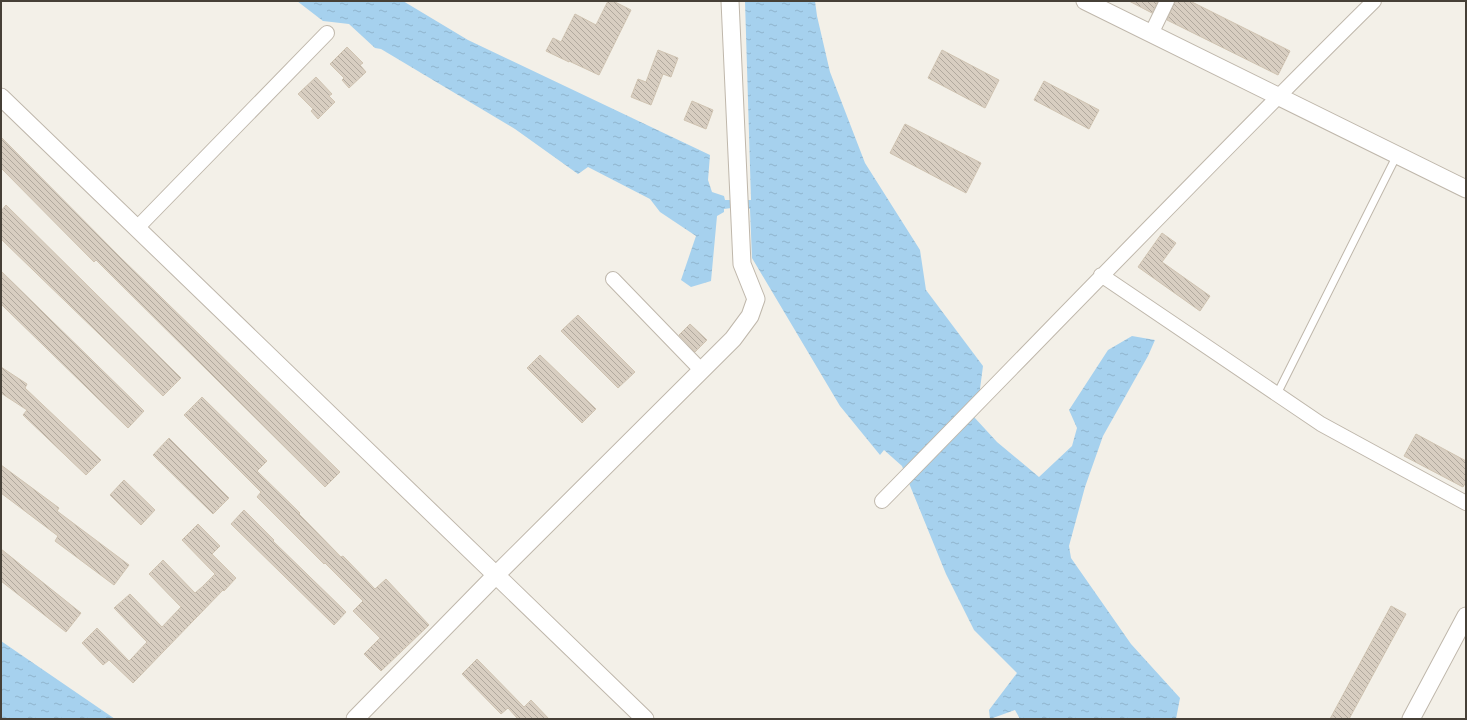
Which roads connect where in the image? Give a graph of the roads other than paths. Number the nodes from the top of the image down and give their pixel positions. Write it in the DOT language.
graph roads {
  1 [pos="730,1"];
  2 [pos="1085,1"];
  3 [pos="1167,1"];
  4 [pos="1374,1"];
  5 [pos="326,33"];
  6 [pos="1151,34"];
  7 [pos="1278,96"];
  8 [pos="1,97"];
  9 [pos="1397,155"];
  10 [pos="1466,189"];
  11 [pos="137,228"];
  12 [pos="1101,276"];
  13 [pos="613,278"];
  14 [pos="702,371"];
  15 [pos="1277,394"];
  16 [pos="882,501"];
  17 [pos="1466,503"];
  18 [pos="496,575"];
  19 [pos="1463,627"];
  20 [pos="355,719"];
  21 [pos="645,719"];
  22 [pos="1411,719"];
  1 -- 14 [label="street"];
  2 -- 6 [label="street"];
  3 -- 6 [label="street"];
  4 -- 7 [label="street"];
  5 -- 11 [label="street"];
  6 -- 7 [label="street"];
  7 -- 9 [label="street"];
  7 -- 12 [label="street"];
  8 -- 11 [label="street"];
  9 -- 10 [label="street"];
  9 -- 15 [label="lane"];
  11 -- 18 [label="street"];
  12 -- 15 [label="street"];
  12 -- 16 [label="street"];
  13 -- 14 [label="street"];
  14 -- 18 [label="street"];
  15 -- 17 [label="street"];
  18 -- 20 [label="street"];
  18 -- 21 [label="street"];
  19 -- 22 [label="street"];
}
